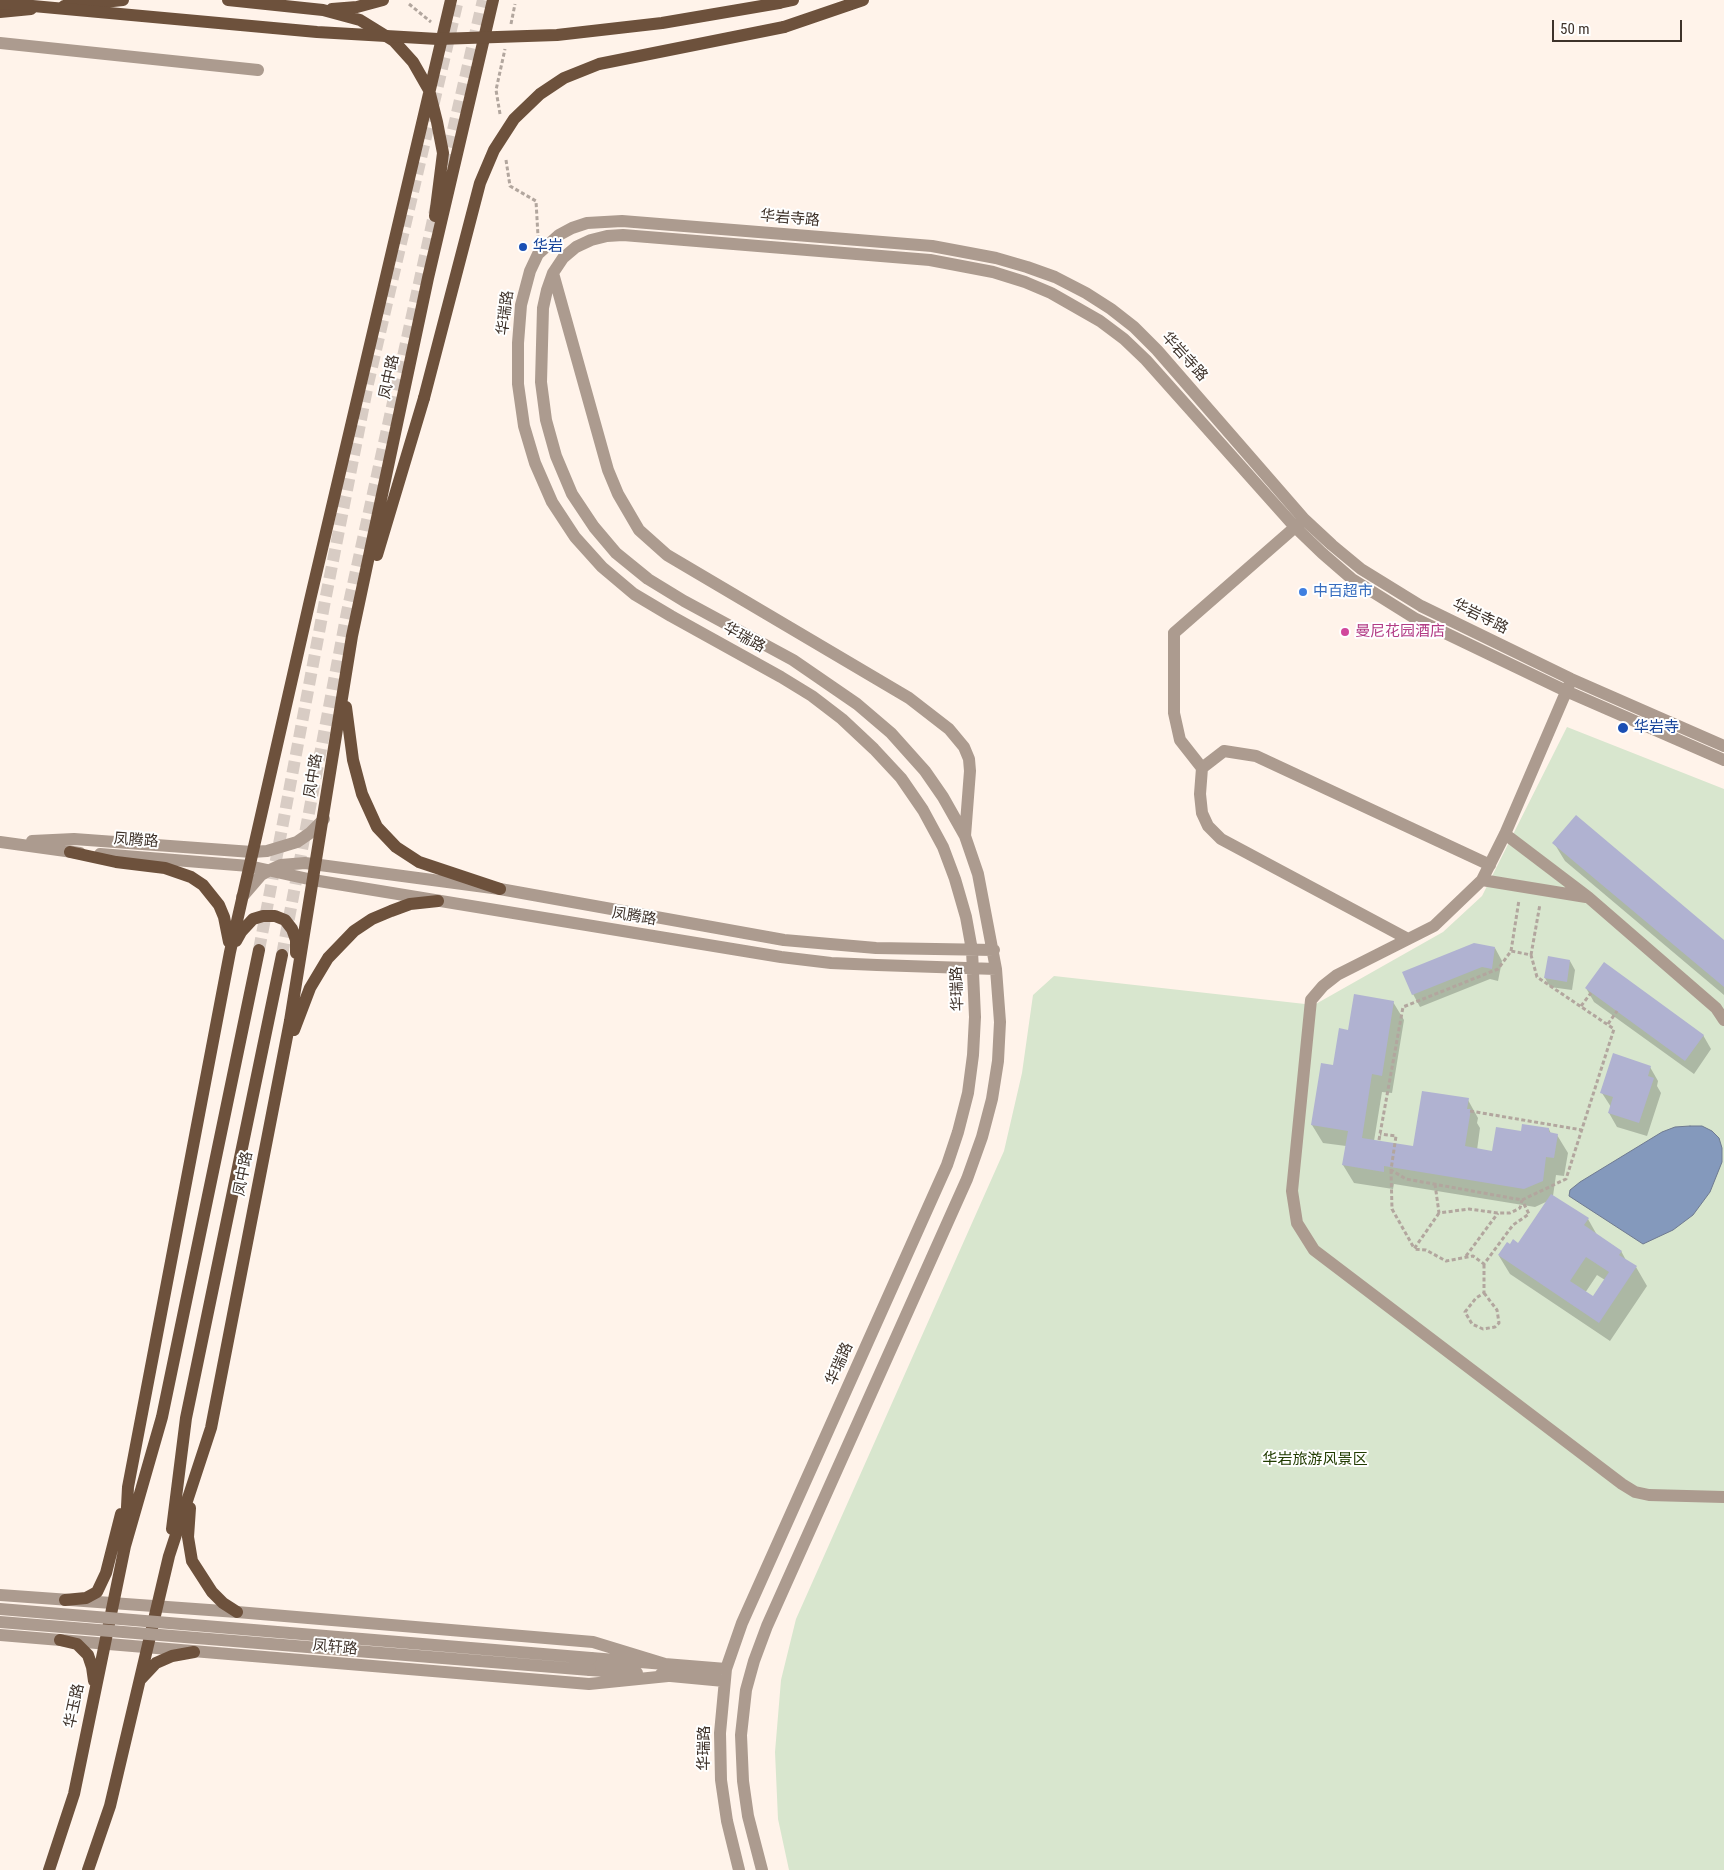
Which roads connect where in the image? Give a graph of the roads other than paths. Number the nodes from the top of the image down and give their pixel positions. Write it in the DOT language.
graph roads {
  1 [pos="123,0"];
  2 [pos="228,0"];
  3 [pos="383,0"];
  4 [pos="451,0"];
  5 [pos="493,0"];
  6 [pos="793,0"];
  7 [pos="863,0"];
  8 [pos="243,1"];
  9 [pos="0,3"];
  10 [pos="323,10"];
  11 [pos="0,12"];
  12 [pos="0,43"];
  13 [pos="258,70"];
  14 [pos="429,90"];
  15 [pos="538,254"];
  16 [pos="553,273"];
  17 [pos="428,278"];
  18 [pos="1300,523"];
  19 [pos="352,636"];
  20 [pos="1571,679"];
  21 [pos="1566,691"];
  22 [pos="344,692"];
  23 [pos="1724,746"];
  24 [pos="1724,760"];
  25 [pos="1202,768"];
  26 [pos="324,819"];
  27 [pos="1506,834"];
  28 [pos="965,836"];
  29 [pos="0,842"];
  30 [pos="70,852"];
  31 [pos="252,852"];
  32 [pos="316,864"];
  33 [pos="1490,865"];
  34 [pos="249,866"];
  35 [pos="270,870"];
  36 [pos="314,880"];
  37 [pos="1482,880"];
  38 [pos="500,889"];
  39 [pos="242,897"];
  40 [pos="1588,897"];
  41 [pos="438,901"];
  42 [pos="1408,940"];
  43 [pos="259,950"];
  44 [pos="972,950"];
  45 [pos="994,950"];
  46 [pos="230,952"];
  47 [pos="282,955"];
  48 [pos="974,969"];
  49 [pos="996,969"];
  50 [pos="1724,1020"];
  51 [pos="290,1021"];
  52 [pos="283,1058"];
  53 [pos="128,1487"];
  54 [pos="191,1489"];
  55 [pos="1724,1498"];
  56 [pos="125,1546"];
  57 [pos="168,1556"];
  58 [pos="0,1595"];
  59 [pos="65,1600"];
  60 [pos="113,1603"];
  61 [pos="157,1606"];
  62 [pos="0,1609"];
  63 [pos="237,1612"];
  64 [pos="0,1622"];
  65 [pos="0,1635"];
  66 [pos="60,1640"];
  67 [pos="104,1644"];
  68 [pos="147,1648"];
  69 [pos="194,1652"];
  70 [pos="591,1664"];
  71 [pos="666,1670"];
  72 [pos="725,1675"];
  73 [pos="139,1681"];
  74 [pos="95,1692"];
  75 [pos="49,1870"];
  76 [pos="88,1870"];
  77 [pos="739,1870"];
  78 [pos="762,1870"];
  1 -- 11 [label="main road"];
  2 -- 8 [label="main road"];
  3 -- 10 [label="main road"];
  4 -- 14 [label="main road, 凤中路"];
  5 -- 17 [label="main road, 凤中路"];
  6 -- 9 [label="main road, bridge"];
  7 -- 19 [label="main road, bridge"];
  8 -- 10 [label="main road"];
  10 -- 14 [label="main road"];
  12 -- 13 [label="street"];
  14 -- 17 [label="main road"];
  14 -- 31 [label="main road, 凤中路"];
  15 -- 18 [label="street, 华岩寺路"];
  15 -- 44 [label="street, 华瑞路"];
  16 -- 18 [label="street, 华岩寺路"];
  16 -- 28 [label="street"];
  16 -- 28 [label="street, 华瑞路"];
  17 -- 19 [label="main road, 凤中路"];
  18 -- 20 [label="street, 华岩寺路"];
  18 -- 21 [label="street, 华岩寺路"];
  18 -- 25 [label="street"];
  19 -- 22 [label="main road, 凤中路"];
  20 -- 21 [label="street"];
  20 -- 23 [label="street, 华岩寺路"];
  21 -- 24 [label="street, 华岩寺路"];
  21 -- 27 [label="street"];
  22 -- 26 [label="main road, 凤中路"];
  22 -- 38 [label="main road"];
  25 -- 33 [label="street"];
  25 -- 42 [label="street"];
  26 -- 31 [label="street"];
  26 -- 32 [label="main road, 凤中路"];
  27 -- 33 [label="street"];
  27 -- 40 [label="street"];
  28 -- 45 [label="street, 华瑞路"];
  29 -- 30 [label="street, 凤腾路"];
  29 -- 31 [label="street"];
  30 -- 34 [label="street, 凤腾路"];
  30 -- 46 [label="main road"];
  31 -- 34 [label="main road, 凤中路"];
  32 -- 35 [label="street, 凤腾路"];
  32 -- 36 [label="main road, 凤中路"];
  32 -- 38 [label="street, 凤腾路"];
  33 -- 37 [label="street"];
  34 -- 35 [label="street, 凤腾路"];
  34 -- 39 [label="main road, 凤中路"];
  35 -- 36 [label="street, 凤腾路"];
  35 -- 39 [label="street, 凤腾路"];
  36 -- 41 [label="street, 凤腾路"];
  36 -- 51 [label="main road, 凤中路"];
  37 -- 40 [label="street"];
  37 -- 42 [label="street"];
  38 -- 44 [label="street, 凤腾路"];
  39 -- 46 [label="main road, 凤中路"];
  40 -- 50 [label="street"];
  41 -- 48 [label="street, 凤腾路"];
  41 -- 52 [label="main road"];
  42 -- 55 [label="street"];
  43 -- 56 [label="main road"];
  44 -- 45 [label="street, 凤腾路"];
  44 -- 48 [label="street, 华瑞路"];
  45 -- 49 [label="street, 华瑞路"];
  46 -- 51 [label="main road"];
  46 -- 53 [label="main road, 凤中路"];
  47 -- 57 [label="main road"];
  48 -- 49 [label="street, 凤腾路"];
  48 -- 72 [label="street, 华瑞路"];
  49 -- 78 [label="street, 华瑞路"];
  51 -- 52 [label="main road, 凤中路"];
  52 -- 54 [label="main road, 凤中路"];
  53 -- 56 [label="main road, 凤中路"];
  53 -- 59 [label="main road"];
  54 -- 57 [label="main road, 凤中路"];
  54 -- 63 [label="main road"];
  56 -- 60 [label="main road, 华玉路"];
  57 -- 61 [label="main road"];
  58 -- 59 [label="street, 凤轩路"];
  59 -- 60 [label="street, 凤轩路"];
  60 -- 61 [label="street, 凤轩路"];
  60 -- 67 [label="main road, 华玉路"];
  61 -- 63 [label="street, 凤轩路"];
  61 -- 68 [label="main road"];
  62 -- 70 [label="street, 凤轩路, bridge"];
  63 -- 71 [label="street, 凤轩路"];
  64 -- 70 [label="street, 凤轩路, bridge"];
  65 -- 66 [label="street, 凤轩路"];
  66 -- 67 [label="street, 凤轩路"];
  66 -- 74 [label="main road"];
  67 -- 68 [label="street, 凤轩路"];
  67 -- 74 [label="main road, 华玉路"];
  68 -- 69 [label="street, 凤轩路"];
  68 -- 73 [label="main road"];
  69 -- 71 [label="street, 凤轩路"];
  69 -- 73 [label="main road"];
  70 -- 71 [label="street, 凤轩路"];
  71 -- 72 [label="street, 凤轩路"];
  72 -- 77 [label="street, 华瑞路"];
  73 -- 76 [label="main road"];
  74 -- 75 [label="main road, 华玉路"];
}
